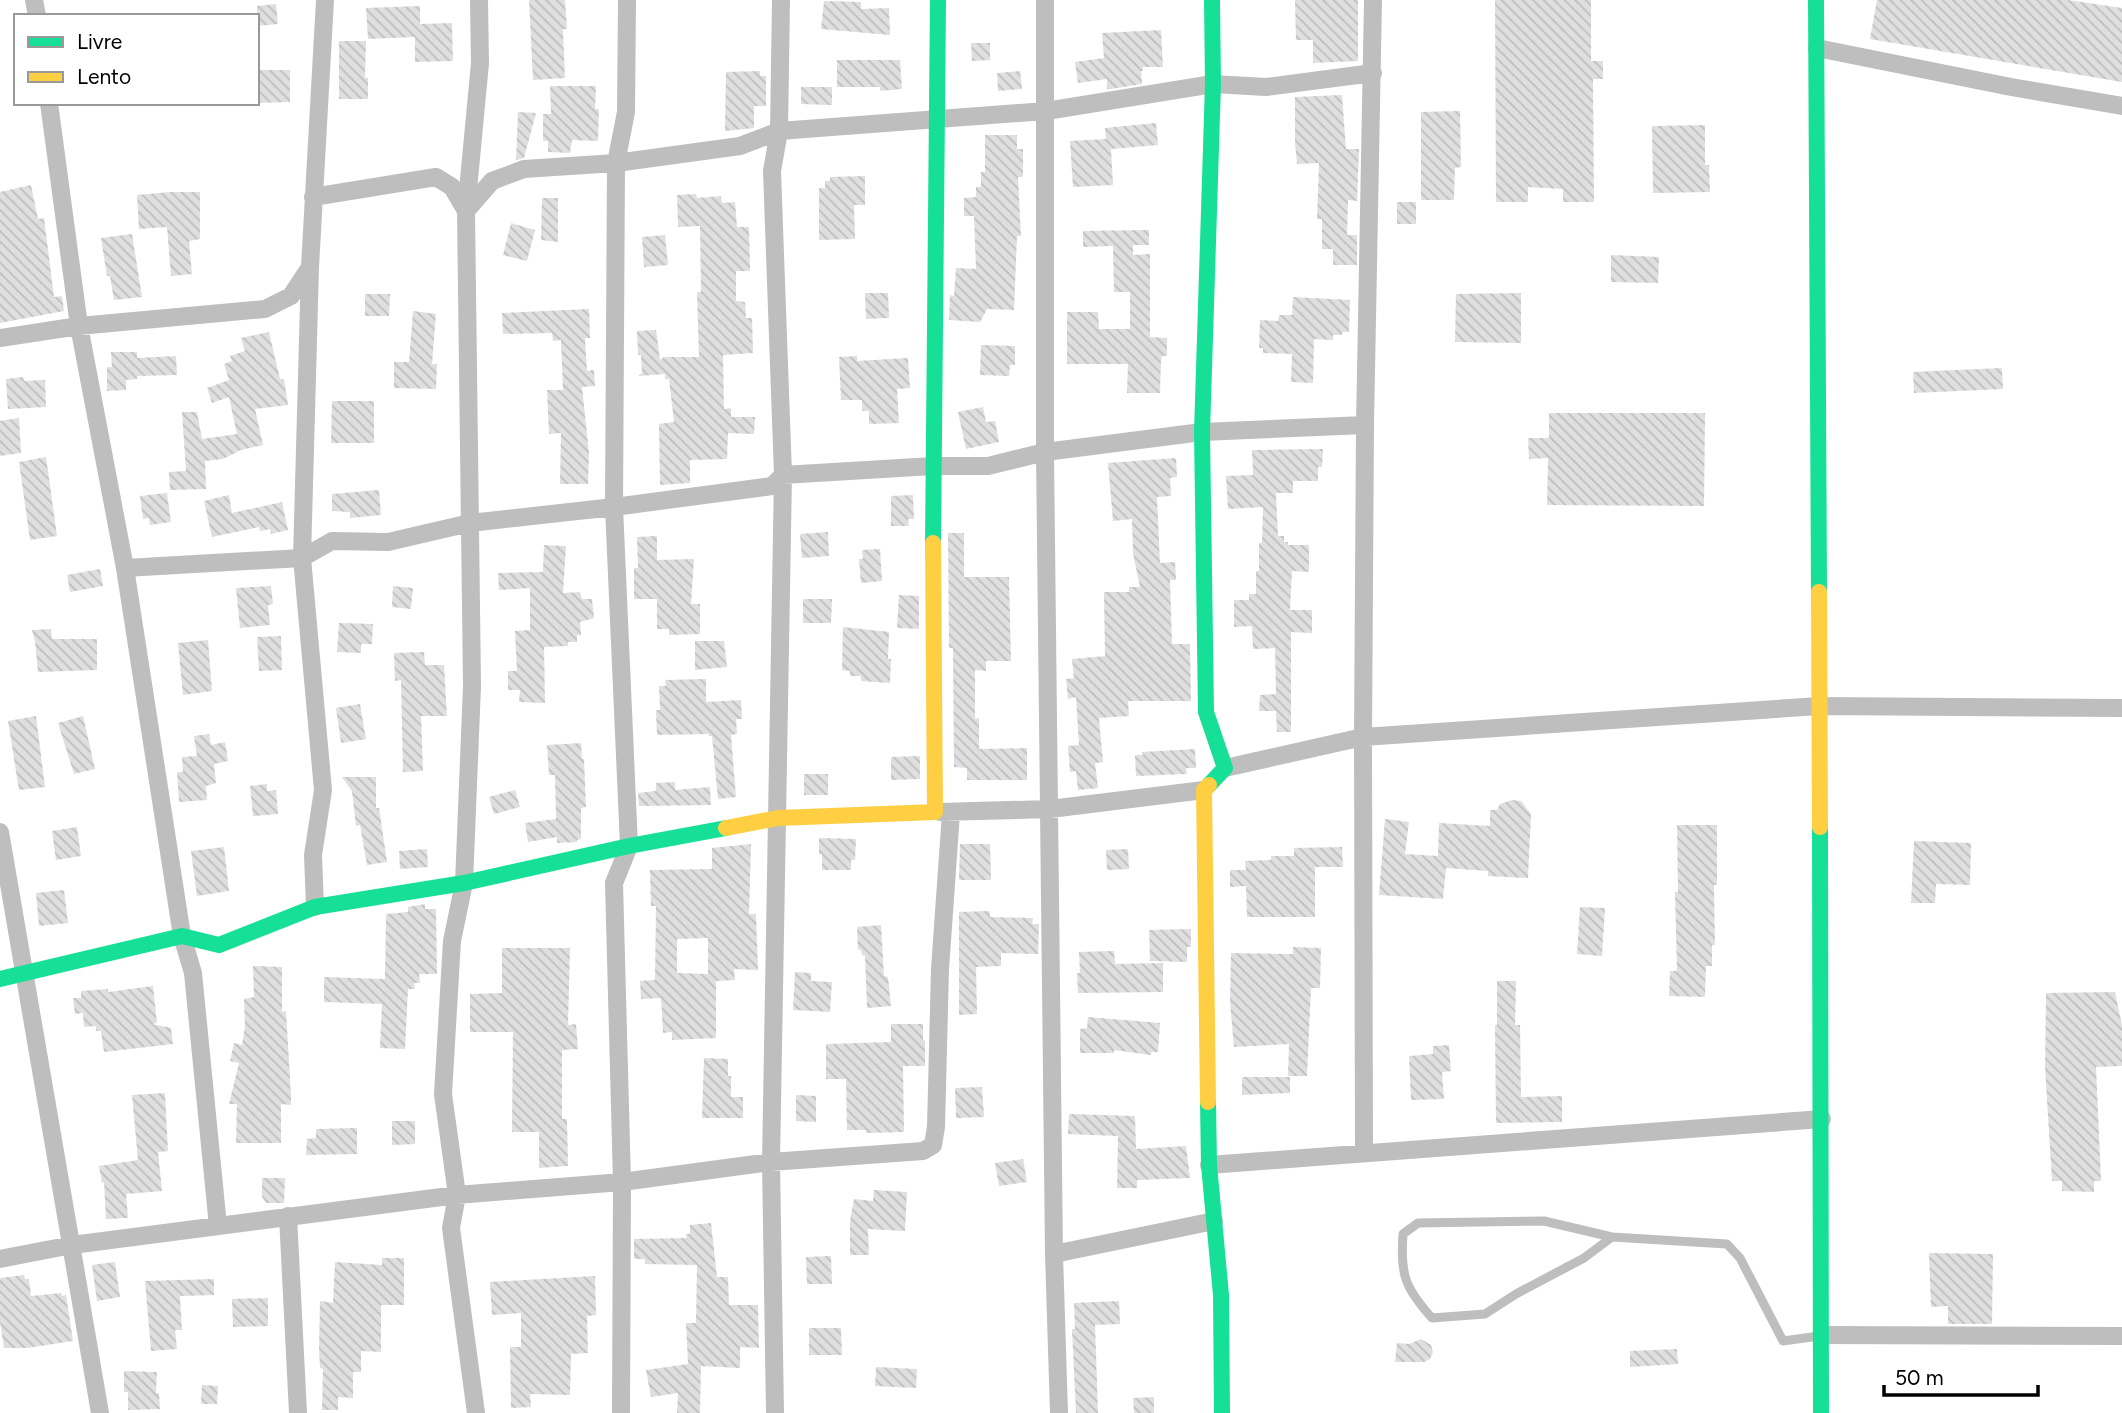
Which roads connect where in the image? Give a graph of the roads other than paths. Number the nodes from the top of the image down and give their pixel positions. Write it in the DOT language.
graph roads {
  1 [pos="325,0"];
  2 [pos="479,0"];
  3 [pos="627,0"];
  4 [pos="781,0"];
  5 [pos="938,0"];
  6 [pos="1045,0"];
  7 [pos="1212,0"];
  8 [pos="1374,0"];
  9 [pos="1816,0"];
  10 [pos="1812,48"];
  11 [pos="1373,73"];
  12 [pos="1213,84"];
  13 [pos="49,105"];
  14 [pos="2122,106"];
  15 [pos="1046,111"];
  16 [pos="936,119"];
  17 [pos="779,131"];
  18 [pos="616,163"];
  19 [pos="313,197"];
  20 [pos="466,211"];
  21 [pos="310,267"];
  22 [pos="79,326"];
  23 [pos="0,338"];
  24 [pos="1366,425"];
  25 [pos="1202,432"];
  26 [pos="1045,452"];
  27 [pos="933,466"];
  28 [pos="783,475"];
  29 [pos="614,508"];
  30 [pos="470,523"];
  31 [pos="302,558"];
  32 [pos="125,568"];
  33 [pos="1819,706"];
  34 [pos="2122,708"];
  35 [pos="1363,737"];
  36 [pos="1225,768"];
  37 [pos="1204,790"];
  38 [pos="1050,808"];
  39 [pos="943,812"];
  40 [pos="778,818"];
  41 [pos="0,832"];
  42 [pos="628,846"];
  43 [pos="464,883"];
  44 [pos="315,907"];
  45 [pos="183,936"];
  46 [pos="25,973"];
  47 [pos="0,979"];
  48 [pos="1822,1119"];
  49 [pos="1364,1152"];
  50 [pos="771,1162"];
  51 [pos="1209,1165"];
  52 [pos="622,1182"];
  53 [pos="457,1195"];
  54 [pos="288,1216"];
  55 [pos="1214,1221"];
  56 [pos="218,1226"];
  57 [pos="1612,1237"];
  58 [pos="72,1245"];
  59 [pos="1054,1254"];
  60 [pos="0,1259"];
  61 [pos="1821,1335"];
  62 [pos="2122,1336"];
  63 [pos="100,1413"];
  64 [pos="298,1413"];
  65 [pos="476,1413"];
  66 [pos="621,1413"];
  67 [pos="775,1413"];
  68 [pos="1059,1413"];
  69 [pos="1222,1413"];
  70 [pos="1821,1413"];
  1 -- 19 [label="street"];
  2 -- 20 [label="street"];
  3 -- 18 [label="street"];
  4 -- 17 [label="street"];
  5 -- 16 [label="street"];
  6 -- 15 [label="street"];
  7 -- 12 [label="street"];
  8 -- 11 [label="street"];
  9 -- 10 [label="street"];
  10 -- 14 [label="street"];
  10 -- 33 [label="street"];
  11 -- 12 [label="street"];
  11 -- 24 [label="street"];
  12 -- 15 [label="street"];
  12 -- 25 [label="street"];
  13 -- 22 [label="street"];
  15 -- 16 [label="street"];
  15 -- 26 [label="street"];
  16 -- 17 [label="street"];
  16 -- 27 [label="street"];
  17 -- 18 [label="street"];
  17 -- 28 [label="street"];
  18 -- 20 [label="street"];
  18 -- 29 [label="street"];
  19 -- 20 [label="street"];
  19 -- 21 [label="street"];
  20 -- 30 [label="street"];
  21 -- 22 [label="street"];
  21 -- 31 [label="street"];
  22 -- 23 [label="street"];
  22 -- 32 [label="street"];
  24 -- 25 [label="street"];
  24 -- 35 [label="street"];
  25 -- 26 [label="street"];
  25 -- 36 [label="street"];
  26 -- 27 [label="street"];
  26 -- 38 [label="street"];
  27 -- 28 [label="street"];
  27 -- 39 [label="street"];
  28 -- 29 [label="street"];
  28 -- 40 [label="street"];
  29 -- 30 [label="street"];
  29 -- 42 [label="street"];
  30 -- 31 [label="street"];
  30 -- 43 [label="street"];
  31 -- 32 [label="street"];
  31 -- 44 [label="street"];
  32 -- 45 [label="street"];
  33 -- 34 [label="street"];
  33 -- 35 [label="street"];
  33 -- 48 [label="street"];
  35 -- 36 [label="street"];
  35 -- 49 [label="street"];
  36 -- 37 [label="street"];
  37 -- 38 [label="street"];
  37 -- 51 [label="street"];
  38 -- 39 [label="street"];
  38 -- 59 [label="street"];
  39 -- 40 [label="street"];
  39 -- 50 [label="street"];
  40 -- 42 [label="street"];
  40 -- 50 [label="street"];
  41 -- 46 [label="street"];
  42 -- 43 [label="street"];
  42 -- 52 [label="street"];
  43 -- 44 [label="street"];
  43 -- 53 [label="street"];
  44 -- 45 [label="street"];
  45 -- 46 [label="street"];
  45 -- 56 [label="street"];
  46 -- 47 [label="street"];
  46 -- 58 [label="street"];
  48 -- 49 [label="street"];
  48 -- 61 [label="street"];
  49 -- 51 [label="street"];
  50 -- 52 [label="street"];
  50 -- 67 [label="street"];
  51 -- 55 [label="street"];
  52 -- 53 [label="street"];
  52 -- 66 [label="street"];
  53 -- 54 [label="street"];
  53 -- 65 [label="street"];
  54 -- 56 [label="street"];
  54 -- 64 [label="street"];
  55 -- 59 [label="street"];
  55 -- 69 [label="street"];
  56 -- 58 [label="street"];
  57 -- 57 [label="lane"];
  57 -- 61 [label="lane"];
  58 -- 60 [label="street"];
  58 -- 63 [label="street"];
  59 -- 68 [label="street"];
  61 -- 62 [label="street"];
  61 -- 70 [label="street"];
}
